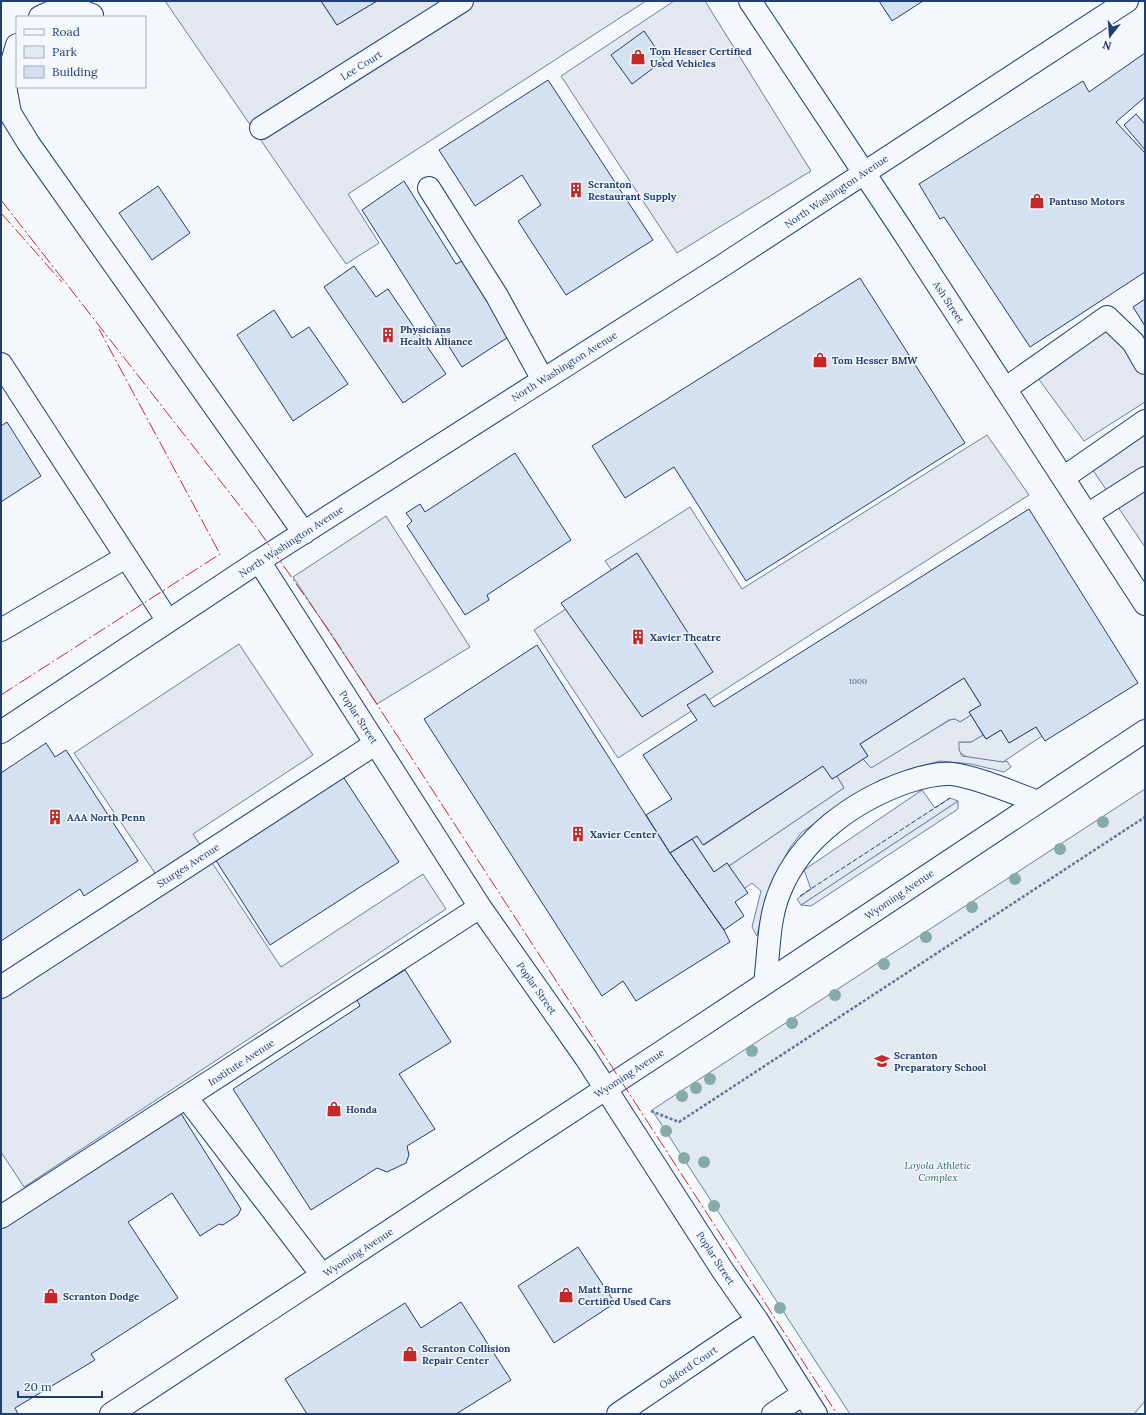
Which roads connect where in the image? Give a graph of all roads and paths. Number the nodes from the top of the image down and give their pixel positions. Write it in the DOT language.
graph roads {
  1 [pos="462,1"];
  2 [pos="750,1"];
  3 [pos="1127,1"];
  4 [pos="92,15"];
  5 [pos="42,16"];
  6 [pos="16,49"];
  7 [pos="261,128"];
  8 [pos="864,172"];
  9 [pos="429,188"];
  10 [pos="1145,363"];
  11 [pos="1,364"];
  12 [pos="543,380"];
  13 [pos="1005,389"];
  14 [pos="1145,421"];
  15 [pos="1063,478"];
  16 [pos="1145,478"];
  17 [pos="1087,515"];
  18 [pos="304,533"];
  19 [pos="126,557"];
  20 [pos="259,561"];
  21 [pos="1145,604"];
  22 [pos="168,621"];
  23 [pos="1,630"];
  24 [pos="1145,731"];
  25 [pos="1,732"];
  26 [pos="376,744"];
  27 [pos="1038,802"];
  28 [pos="1145,817"];
  29 [pos="480,907"];
  30 [pos="765,983"];
  31 [pos="1,987"];
  32 [pos="606,1088"];
  33 [pos="186,1097"];
  34 [pos="663,1116"];
  35 [pos="1,1217"];
  36 [pos="322,1275"];
  37 [pos="758,1320"];
  38 [pos="803,1394"];
  39 [pos="111,1414"];
  40 [pos="618,1414"];
  41 [pos="773,1414"];
  42 [pos="816,1414"];
  1 -- 7 [label="street, Lee Court"];
  2 -- 8 [label="street, Ash Street"];
  3 -- 8 [label="street, North Washington Avenue"];
  4 -- 5 [label="street"];
  6 -- 18 [label="street"];
  8 -- 12 [label="street, North Washington Avenue"];
  8 -- 13 [label="street, Ash Street"];
  9 -- 12 [label="street"];
  10 -- 13 [label="street"];
  11 -- 19 [label="street"];
  12 -- 18 [label="street, North Washington Avenue"];
  13 -- 15 [label="street, Ash Street"];
  14 -- 15 [label="street"];
  15 -- 17 [label="street, Ash Street"];
  16 -- 17 [label="street"];
  17 -- 21 [label="street, Ash Street"];
  18 -- 20 [label="street, North Washington Avenue"];
  19 -- 22 [label="street"];
  19 -- 23 [label="street"];
  20 -- 22 [label="street, North Washington Avenue"];
  20 -- 26 [label="street, Poplar Street"];
  22 -- 25 [label="street, North Washington Avenue"];
  24 -- 27 [label="street, Wyoming Avenue"];
  26 -- 29 [label="street, Poplar Street"];
  26 -- 31 [label="street, Sturges Avenue"];
  27 -- 30 [label="street, Wyoming Avenue"];
  27 -- 30 [label="street"];
  28 -- 34 [label="path"];
  29 -- 32 [label="street, Poplar Street"];
  29 -- 33 [label="street, Institute Avenue"];
  30 -- 32 [label="street, Wyoming Avenue"];
  32 -- 36 [label="street, Wyoming Avenue"];
  32 -- 37 [label="street, Poplar Street"];
  33 -- 35 [label="street, Institute Avenue"];
  33 -- 36 [label="street"];
  36 -- 39 [label="street, Wyoming Avenue"];
  37 -- 38 [label="street, Poplar Street"];
  37 -- 40 [label="street, Oakford Court"];
  38 -- 41 [label="street"];
  38 -- 42 [label="street, Poplar Street"];
}
